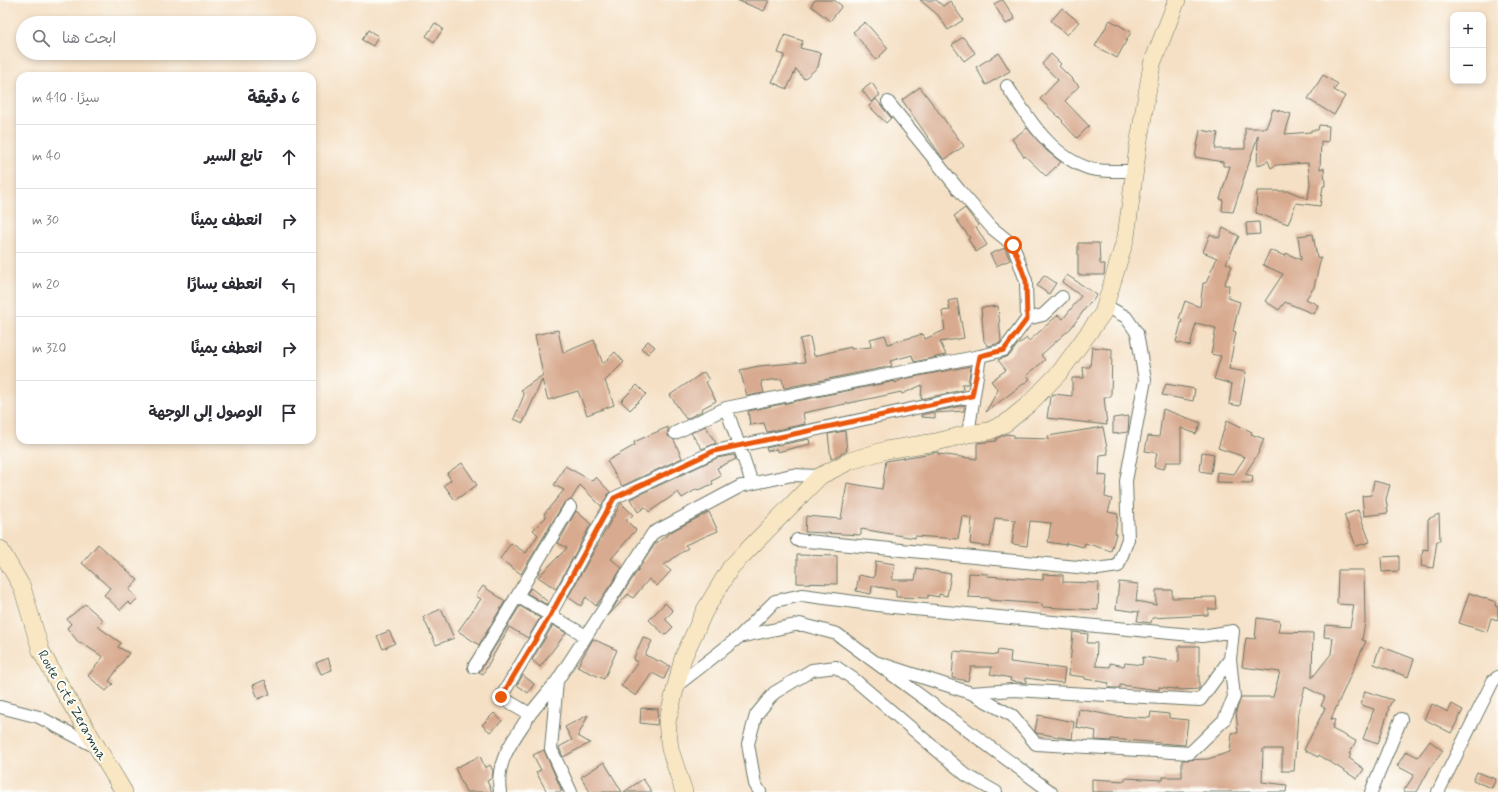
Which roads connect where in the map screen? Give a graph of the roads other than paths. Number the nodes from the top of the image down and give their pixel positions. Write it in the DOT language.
graph roads {
  1 [pos="1177,0"];
  2 [pos="1007,86"];
  3 [pos="888,102"];
  4 [pos="1135,172"];
  5 [pos="1062,297"];
  6 [pos="1106,306"];
  7 [pos="1027,319"];
  8 [pos="980,356"];
  9 [pos="972,396"];
  10 [pos="726,408"];
  11 [pos="675,433"];
  12 [pos="968,434"];
  13 [pos="739,445"];
  14 [pos="820,476"];
  15 [pos="752,483"];
  16 [pos="570,507"];
  17 [pos="798,540"];
  18 [pos="0,549"];
  19 [pos="517,596"];
  20 [pos="550,616"];
  21 [pos="586,636"];
  22 [pos="738,637"];
  23 [pos="1230,659"];
  24 [pos="875,662"];
  25 [pos="474,667"];
  26 [pos="1498,677"];
  27 [pos="557,681"];
  28 [pos="676,686"];
  29 [pos="971,693"];
  30 [pos="0,707"];
  31 [pos="530,714"];
  32 [pos="1401,719"];
  33 [pos="96,747"];
  34 [pos="124,792"];
  35 [pos="500,792"];
  36 [pos="571,792"];
  37 [pos="684,792"];
  38 [pos="760,792"];
  39 [pos="996,792"];
  40 [pos="1051,792"];
  41 [pos="1371,792"];
  42 [pos="1438,792"];
  1 -- 4 [label="street"];
  2 -- 4 [label="street"];
  3 -- 7 [label="street"];
  4 -- 6 [label="street"];
  5 -- 7 [label="street"];
  6 -- 12 [label="street"];
  6 -- 17 [label="street"];
  7 -- 8 [label="street"];
  8 -- 9 [label="street"];
  8 -- 10 [label="street"];
  9 -- 12 [label="street"];
  9 -- 13 [label="street"];
  10 -- 11 [label="street"];
  10 -- 13 [label="street"];
  12 -- 14 [label="street"];
  13 -- 15 [label="street"];
  13 -- 20 [label="street"];
  14 -- 15 [label="street"];
  14 -- 28 [label="street"];
  15 -- 21 [label="street"];
  16 -- 19 [label="street"];
  18 -- 33 [label="street, Route Cité Zeramna"];
  19 -- 20 [label="street"];
  19 -- 25 [label="street"];
  20 -- 21 [label="street"];
  20 -- 31 [label="street"];
  21 -- 27 [label="street"];
  22 -- 23 [label="street"];
  22 -- 24 [label="street"];
  22 -- 28 [label="street"];
  23 -- 29 [label="street"];
  23 -- 29 [label="street"];
  24 -- 29 [label="street"];
  24 -- 40 [label="street"];
  26 -- 42 [label="street"];
  27 -- 31 [label="street"];
  27 -- 36 [label="street"];
  28 -- 37 [label="street"];
  30 -- 33 [label="street"];
  31 -- 35 [label="street"];
  32 -- 41 [label="street"];
  33 -- 34 [label="street, Route Cité Zeramna"];
  38 -- 39 [label="street"];
}
